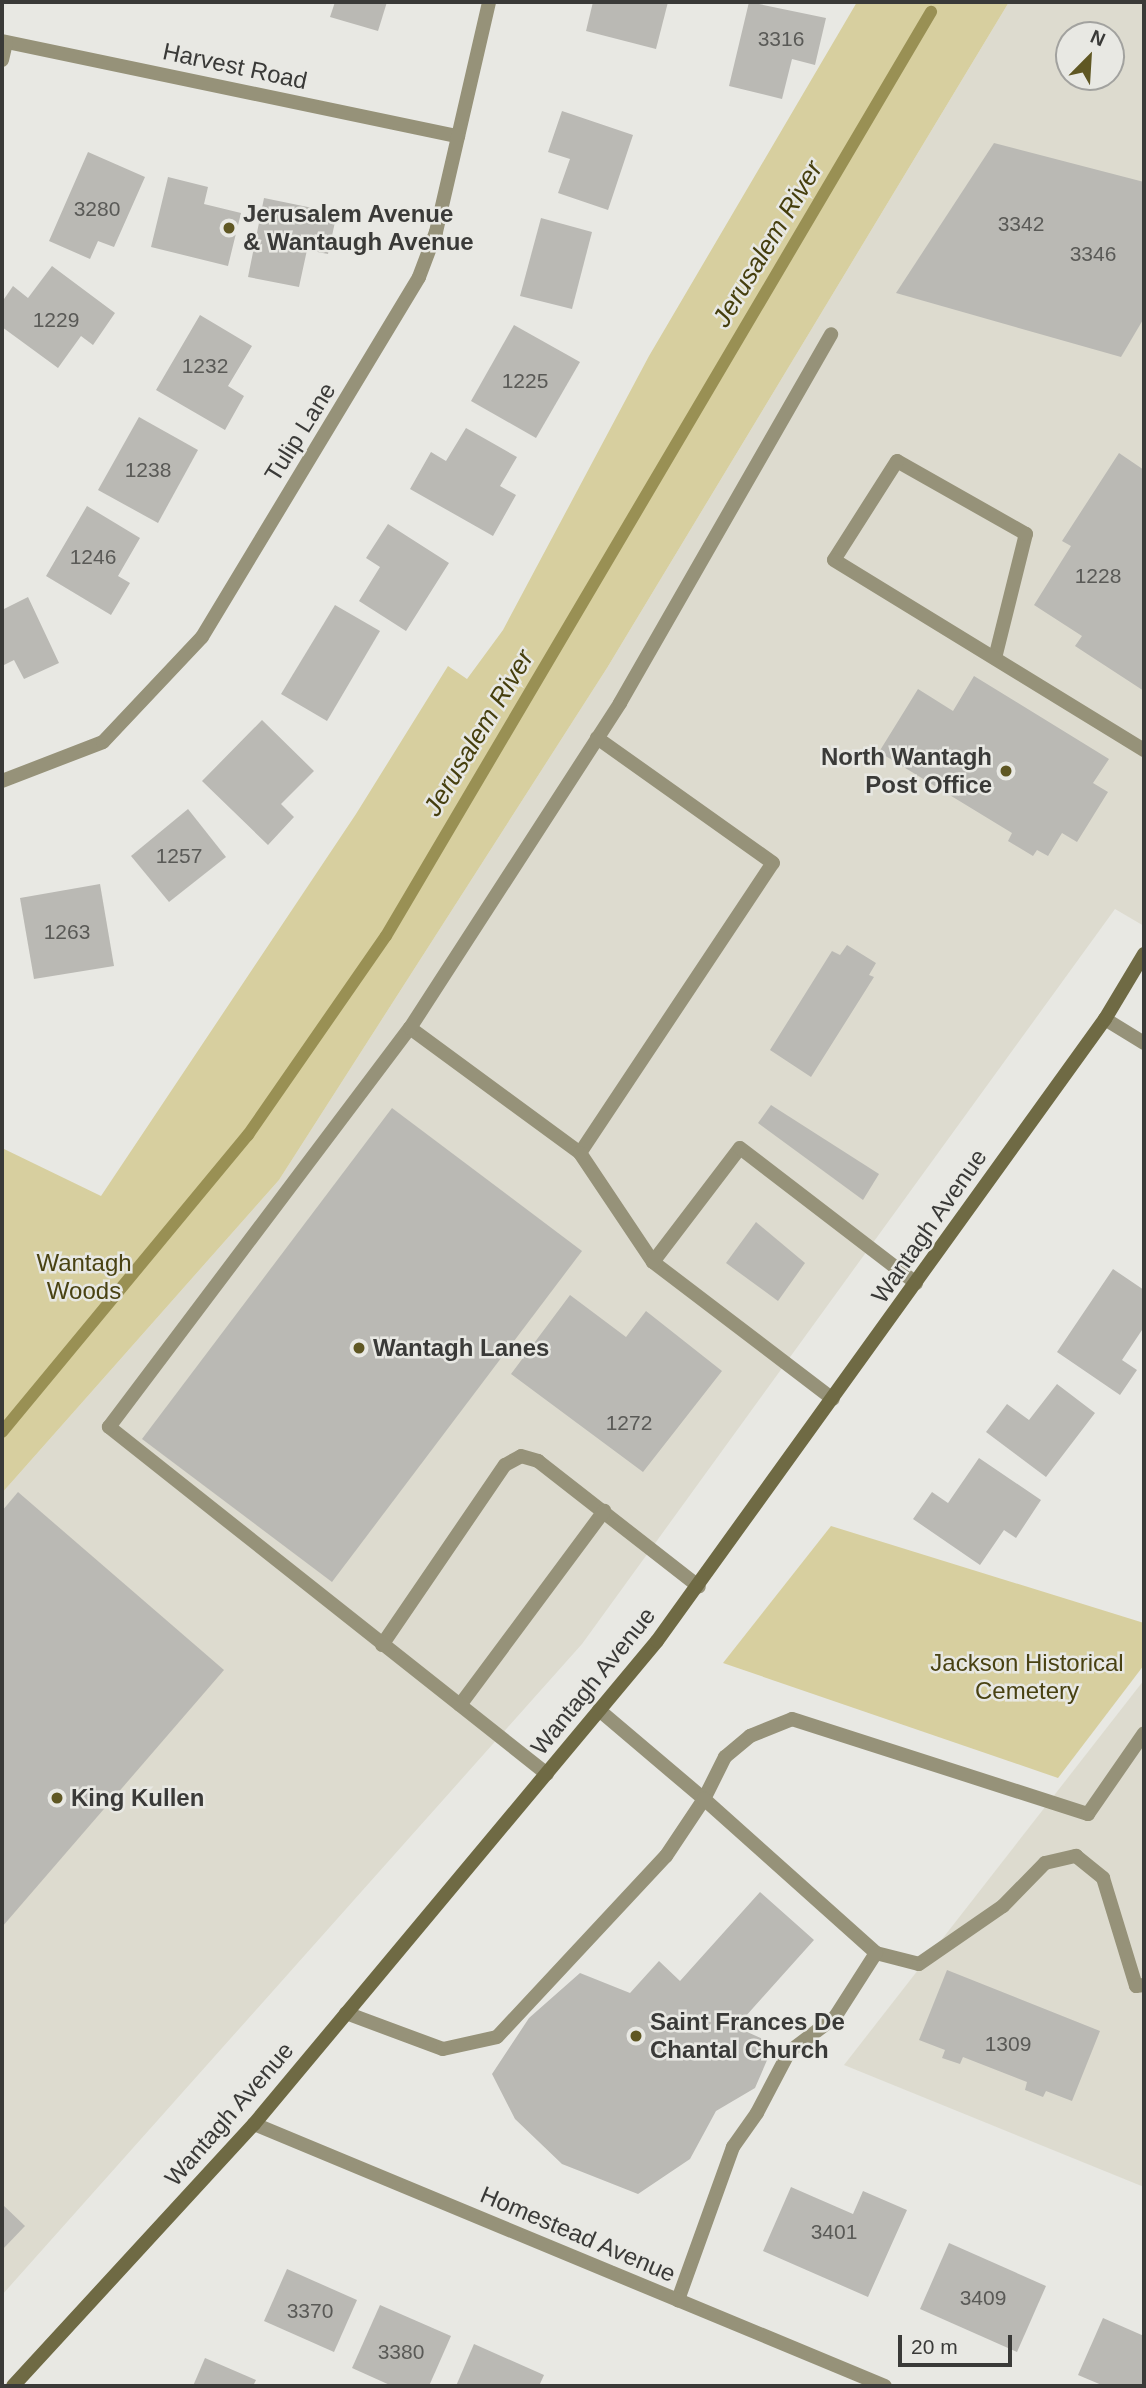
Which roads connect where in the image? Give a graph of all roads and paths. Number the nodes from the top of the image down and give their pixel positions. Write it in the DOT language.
graph roads {
  1 [pos="489,2"];
  2 [pos="4,41"];
  3 [pos="2,60"];
  4 [pos="458,136"];
  5 [pos="831,334"];
  6 [pos="995,658"];
  7 [pos="597,738"];
  8 [pos="1144,750"];
  9 [pos="2,781"];
  10 [pos="1144,954"];
  11 [pos="1105,1019"];
  12 [pos="410,1027"];
  13 [pos="1144,1043"];
  14 [pos="580,1153"];
  15 [pos="653,1262"];
  16 [pos="916,1283"];
  17 [pos="833,1399"];
  18 [pos="604,1511"];
  19 [pos="699,1587"];
  20 [pos="382,1645"];
  21 [pos="460,1705"];
  22 [pos="599,1710"];
  23 [pos="1144,1733"];
  24 [pos="547,1774"];
  25 [pos="704,1800"];
  26 [pos="876,1953"];
  27 [pos="1144,1986"];
  28 [pos="346,2014"];
  29 [pos="254,2123"];
  30 [pos="678,2300"];
  31 [pos="13,2386"];
  32 [pos="886,2386"];
  1 -- 4 [label="street, Tulip Lane"];
  2 -- 3 [label="street"];
  2 -- 4 [label="street, Harvest Road"];
  4 -- 9 [label="street, Tulip Lane"];
  5 -- 7 [label="street"];
  6 -- 6 [label="street"];
  6 -- 8 [label="street"];
  7 -- 12 [label="street"];
  7 -- 14 [label="street"];
  10 -- 11 [label="main road, Wantagh Avenue"];
  11 -- 13 [label="street"];
  11 -- 16 [label="main road, Wantagh Avenue"];
  12 -- 14 [label="street"];
  12 -- 20 [label="street"];
  14 -- 15 [label="street"];
  15 -- 16 [label="street"];
  15 -- 17 [label="street"];
  16 -- 17 [label="main road, Wantagh Avenue"];
  17 -- 19 [label="main road, Wantagh Avenue"];
  18 -- 19 [label="street"];
  18 -- 20 [label="street"];
  18 -- 21 [label="street"];
  19 -- 22 [label="main road, Wantagh Avenue"];
  20 -- 21 [label="street"];
  21 -- 24 [label="street"];
  22 -- 24 [label="main road, Wantagh Avenue"];
  22 -- 25 [label="street"];
  23 -- 25 [label="street"];
  24 -- 28 [label="main road, Wantagh Avenue"];
  25 -- 26 [label="street"];
  25 -- 28 [label="street"];
  26 -- 27 [label="street"];
  26 -- 30 [label="street"];
  28 -- 29 [label="main road, Wantagh Avenue"];
  29 -- 30 [label="street, Homestead Avenue"];
  29 -- 31 [label="main road, Wantagh Avenue"];
  30 -- 32 [label="street, Homestead Avenue"];
}
